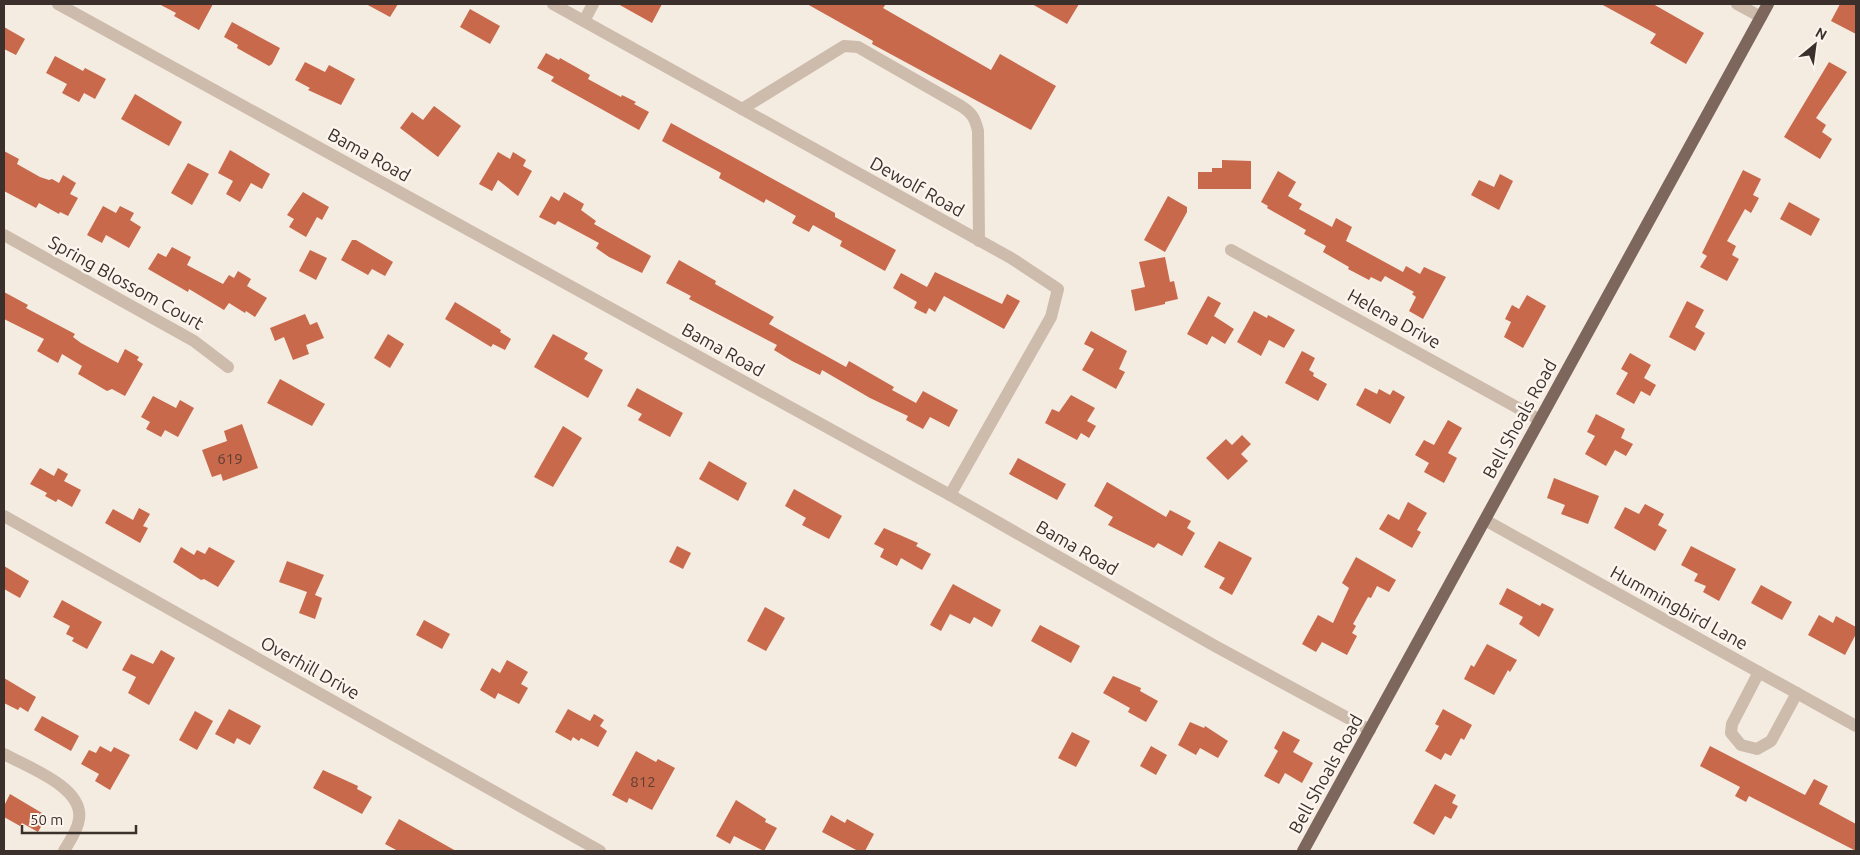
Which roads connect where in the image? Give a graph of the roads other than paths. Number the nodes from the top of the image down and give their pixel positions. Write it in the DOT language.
graph roads {
  1 [pos="58,4"];
  2 [pos="553,4"];
  3 [pos="593,4"];
  4 [pos="1737,4"];
  5 [pos="1768,4"];
  6 [pos="1761,17"];
  7 [pos="584,21"];
  8 [pos="742,109"];
  9 [pos="4,235"];
  10 [pos="979,241"];
  11 [pos="1231,250"];
  12 [pos="228,366"];
  13 [pos="1540,420"];
  14 [pos="950,495"];
  15 [pos="4,516"];
  16 [pos="1485,520"];
  17 [pos="1759,672"];
  18 [pos="1797,693"];
  19 [pos="1856,726"];
  20 [pos="1370,730"];
  21 [pos="4,754"];
  22 [pos="64,851"];
  23 [pos="600,851"];
  24 [pos="1303,851"];
  1 -- 14 [label="street, Bama Road"];
  2 -- 7 [label="street, Dewolf Road"];
  3 -- 7 [label="street"];
  4 -- 6 [label="street"];
  5 -- 6 [label="main road, Bell Shoals Road"];
  6 -- 13 [label="main road, Bell Shoals Road"];
  7 -- 8 [label="street, Dewolf Road"];
  8 -- 10 [label="street, Dewolf Road"];
  8 -- 10 [label="street"];
  9 -- 12 [label="street, Spring Blossom Court"];
  10 -- 14 [label="street, Dewolf Road"];
  11 -- 13 [label="street, Helena Drive"];
  13 -- 16 [label="main road, Bell Shoals Road"];
  14 -- 20 [label="street, Bama Road"];
  15 -- 23 [label="street, Overhill Drive"];
  16 -- 17 [label="street, Hummingbird Lane"];
  16 -- 20 [label="main road, Bell Shoals Road"];
  17 -- 18 [label="street, Hummingbird Lane"];
  17 -- 18 [label="street"];
  18 -- 19 [label="street, Hummingbird Lane"];
  20 -- 24 [label="main road, Bell Shoals Road"];
  21 -- 22 [label="street"];
}
